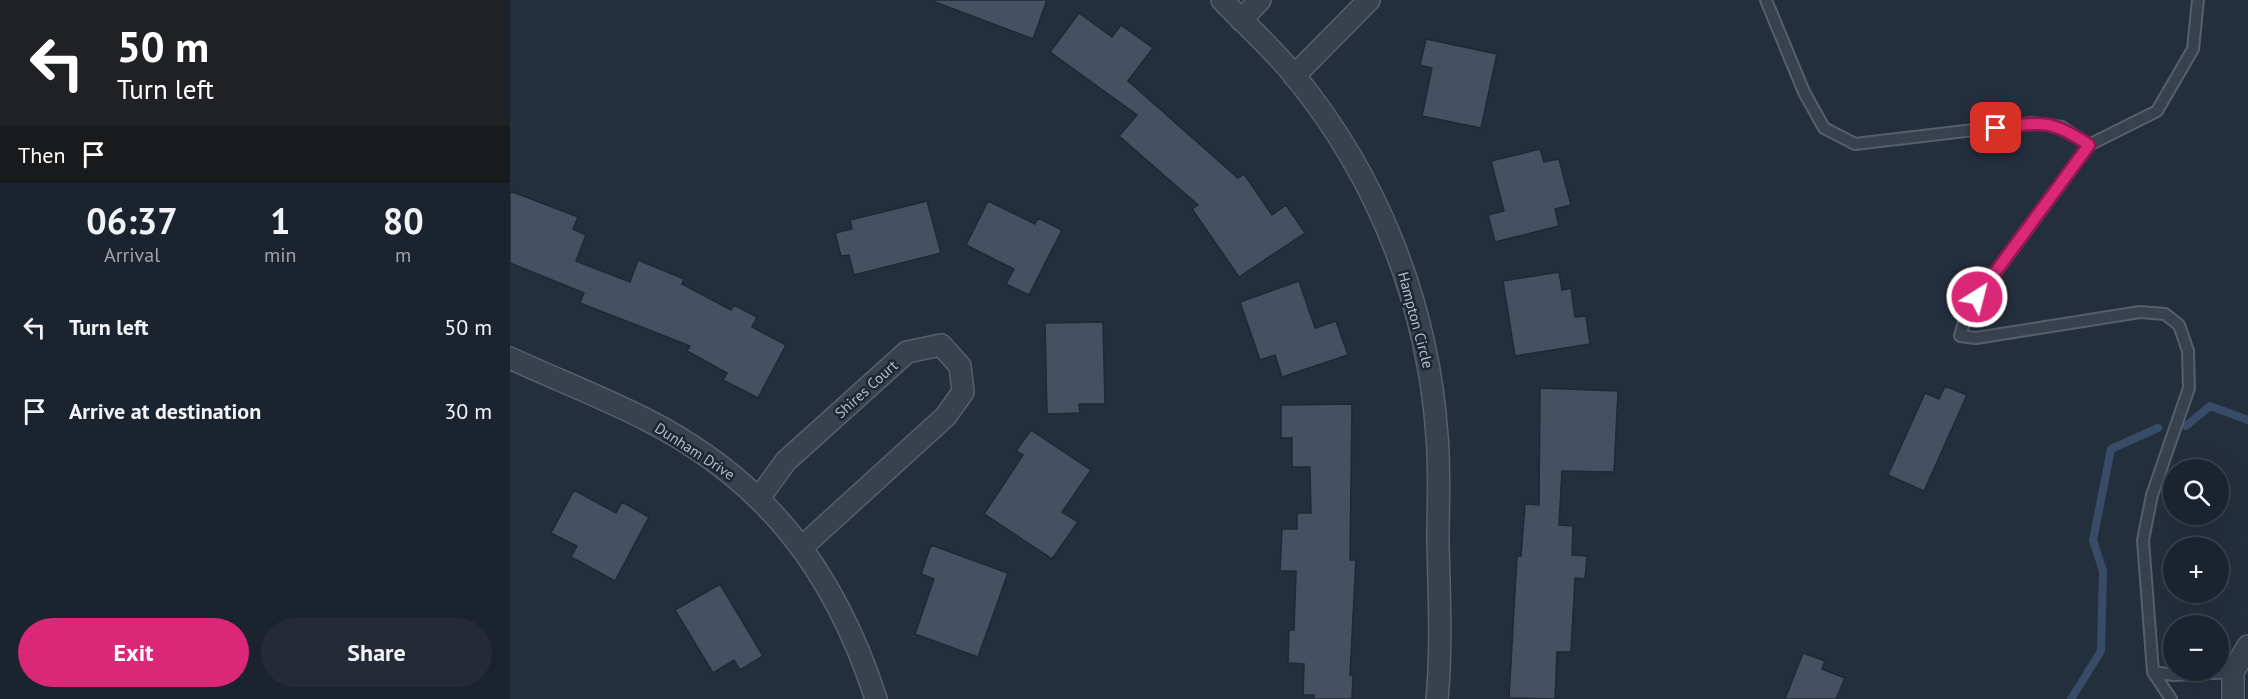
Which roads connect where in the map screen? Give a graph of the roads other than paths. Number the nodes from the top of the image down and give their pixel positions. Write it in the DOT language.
graph roads {
  1 [pos="1221,0"];
  2 [pos="1260,0"];
  3 [pos="1369,0"];
  4 [pos="1766,0"];
  5 [pos="2198,0"];
  6 [pos="1241,20"];
  7 [pos="1294,76"];
  8 [pos="2089,145"];
  9 [pos="510,358"];
  10 [pos="759,498"];
  11 [pos="801,548"];
  12 [pos="2247,647"];
  13 [pos="2152,672"];
  14 [pos="2233,672"];
  15 [pos="876,699"];
  16 [pos="1437,699"];
  17 [pos="2171,699"];
  18 [pos="2232,699"];
  1 -- 6 [label="street, Hampton Circle"];
  2 -- 6 [label="street"];
  3 -- 7 [label="street"];
  4 -- 8 [label="lane"];
  5 -- 8 [label="lane"];
  6 -- 7 [label="street, Hampton Circle"];
  7 -- 16 [label="street, Hampton Circle"];
  8 -- 13 [label="lane"];
  9 -- 10 [label="street, Dunham Drive"];
  10 -- 11 [label="street, Dunham Drive"];
  10 -- 11 [label="street, Shires Court"];
  11 -- 15 [label="street, Dunham Drive"];
  12 -- 14 [label="street"];
  13 -- 14 [label="lane"];
  13 -- 17 [label="lane"];
  14 -- 18 [label="street"];
}
